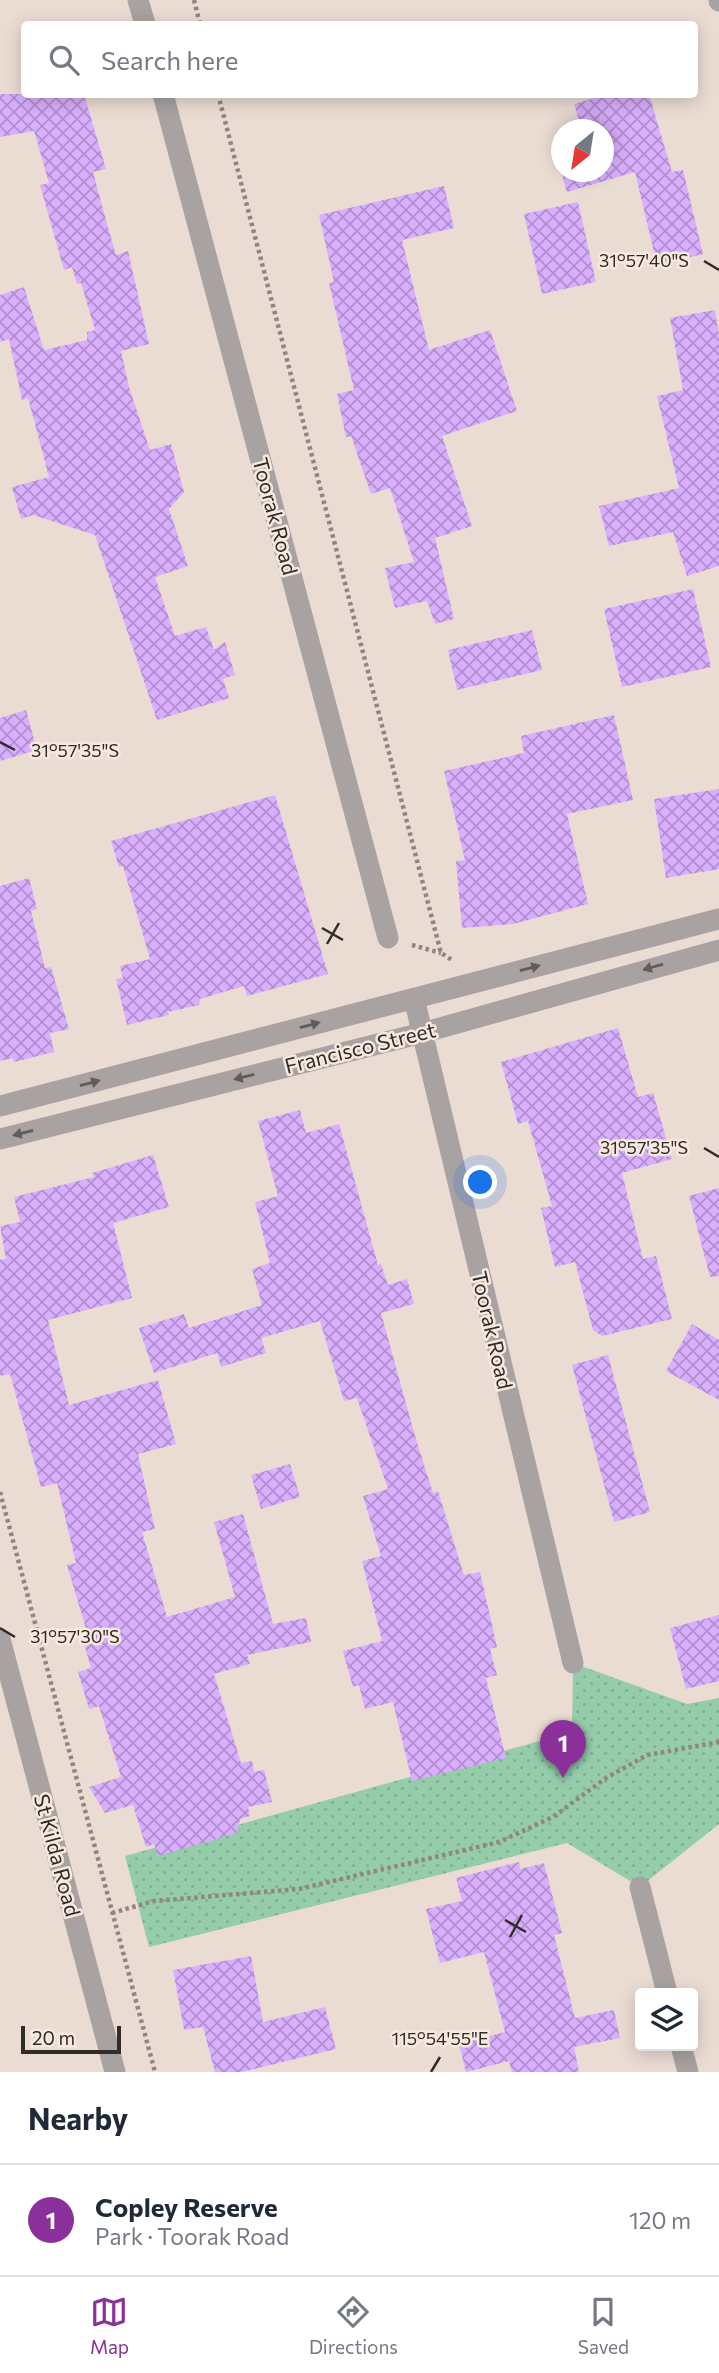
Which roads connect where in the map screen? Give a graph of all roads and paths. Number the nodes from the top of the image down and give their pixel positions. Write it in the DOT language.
graph roads {
  1 [pos="138,0"];
  2 [pos="194,0"];
  3 [pos="144,21"];
  4 [pos="199,21"];
  5 [pos="164,98"];
  6 [pos="220,98"];
  7 [pos="719,919"];
  8 [pos="388,938"];
  9 [pos="719,950"];
  10 [pos="468,984"];
  11 [pos="414,998"];
  12 [pos="422,1032"];
  13 [pos="0,1106"];
  14 [pos="0,1139"];
  15 [pos="0,1492"];
  16 [pos="0,1639"];
  17 [pos="573,1663"];
  18 [pos="719,1742"];
  19 [pos="640,1887"];
  20 [pos="112,1913"];
  21 [pos="666,1988"];
  22 [pos="682,2051"];
  23 [pos="115,2072"];
  24 [pos="155,2072"];
  25 [pos="688,2072"];
  1 -- 3 [label="street"];
  2 -- 4 [label="path"];
  5 -- 8 [label="street, Toorak Road"];
  6 -- 10 [label="path"];
  10 -- 7 [label="street, Francisco Street, one-way"];
  9 -- 12 [label="street, Francisco Street, one-way"];
  10 -- 11 [label="street, Francisco Street"];
  11 -- 12 [label="street, Toorak Road"];
  13 -- 11 [label="street, Francisco Street, one-way"];
  12 -- 14 [label="street, Francisco Street, one-way"];
  12 -- 17 [label="street, Toorak Road"];
  15 -- 20 [label="path"];
  16 -- 23 [label="street, St Kilda Road"];
  18 -- 20 [label="path"];
  19 -- 21 [label="street"];
  20 -- 24 [label="path"];
  22 -- 25 [label="street"];
}
